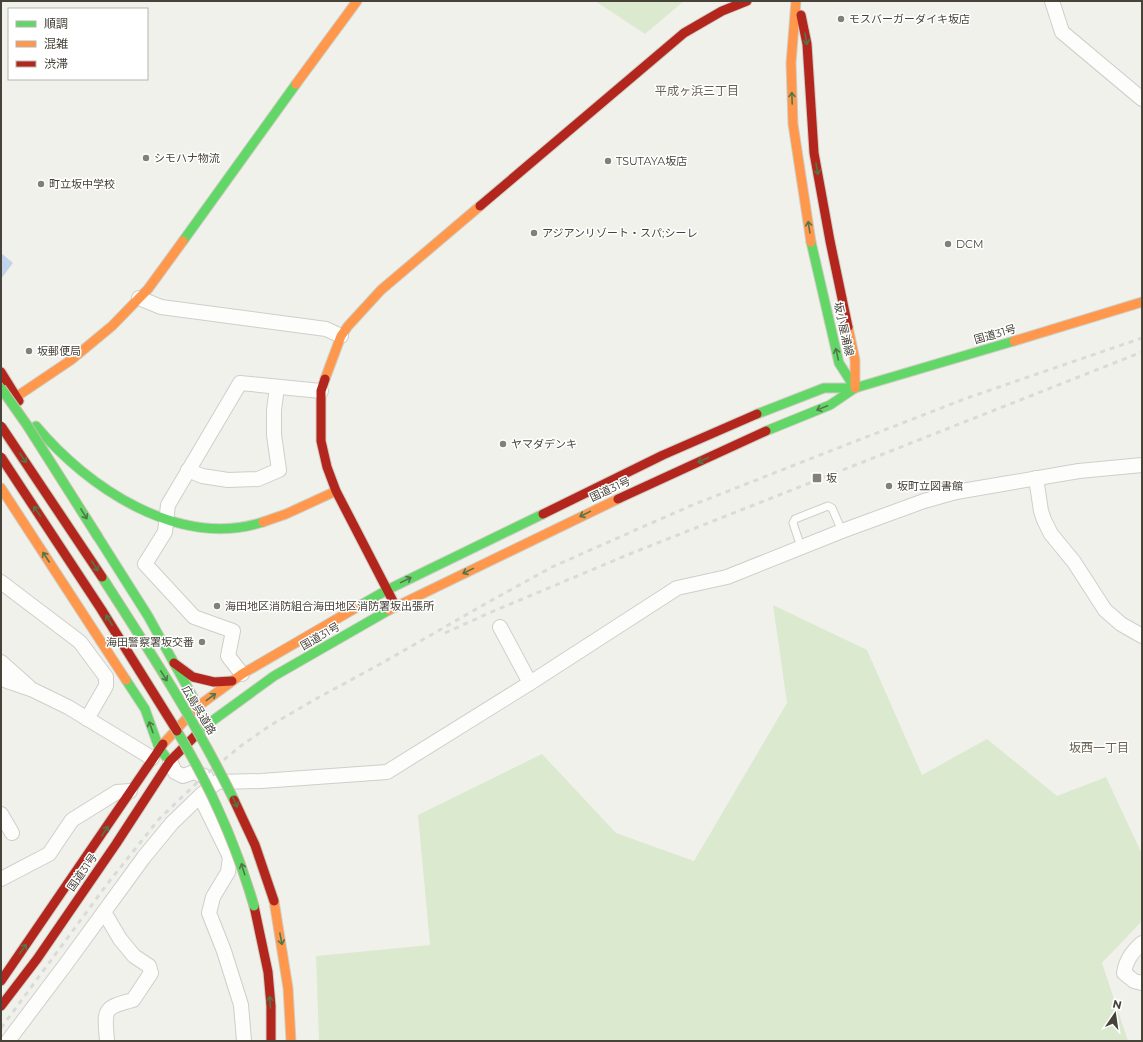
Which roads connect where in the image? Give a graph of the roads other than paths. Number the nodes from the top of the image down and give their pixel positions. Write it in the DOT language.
graph roads {
  1 [pos="357,1"];
  2 [pos="747,1"];
  3 [pos="797,1"];
  4 [pos="1052,1"];
  5 [pos="1142,99"];
  6 [pos="139,298"];
  7 [pos="1142,302"];
  8 [pos="341,336"];
  9 [pos="1,372"];
  10 [pos="277,387"];
  11 [pos="1,388"];
  12 [pos="855,388"];
  13 [pos="321,391"];
  14 [pos="16,396"];
  15 [pos="1,406"];
  16 [pos="1,426"];
  17 [pos="1,457"];
  18 [pos="1142,464"];
  19 [pos="188,470"];
  20 [pos="1036,478"];
  21 [pos="1,488"];
  22 [pos="336,491"];
  23 [pos="166,520"];
  24 [pos="842,530"];
  25 [pos="801,547"];
  26 [pos="1,582"];
  27 [pos="387,590"];
  28 [pos="396,606"];
  29 [pos="500,627"];
  30 [pos="1142,636"];
  31 [pos="1,662"];
  32 [pos="173,663"];
  33 [pos="237,678"];
  34 [pos="1,679"];
  35 [pos="530,683"];
  36 [pos="33,690"];
  37 [pos="197,707"];
  38 [pos="87,719"];
  39 [pos="208,724"];
  40 [pos="155,753"];
  41 [pos="170,761"];
  42 [pos="217,782"];
  43 [pos="130,791"];
  44 [pos="200,796"];
  45 [pos="1,814"];
  46 [pos="12,833"];
  47 [pos="1,879"];
  48 [pos="104,912"];
  49 [pos="1142,943"];
  50 [pos="1,981"];
  51 [pos="1142,983"];
  52 [pos="1,1006"];
  53 [pos="8,1041"];
  54 [pos="107,1041"];
  55 [pos="244,1041"];
  56 [pos="271,1041"];
  57 [pos="290,1041"];
  1 -- 6 [label="main road"];
  2 -- 8 [label="main road"];
  3 -- 12 [label="main road, 坂小屋浦線, one-way"];
  12 -- 3 [label="main road, 坂小屋浦線, one-way"];
  4 -- 5 [label="street"];
  6 -- 8 [label="street"];
  6 -- 14 [label="main road"];
  7 -- 12 [label="main road, 国道31号"];
  8 -- 13 [label="main road"];
  9 -- 14 [label="main road"];
  10 -- 13 [label="street"];
  10 -- 19 [label="street"];
  10 -- 19 [label="street"];
  11 -- 32 [label="main road, one-way, bridge"];
  27 -- 12 [label="main road, 国道31号, one-way"];
  12 -- 28 [label="main road, 国道31号, one-way"];
  13 -- 22 [label="main road"];
  14 -- 15 [label="street"];
  14 -- 23 [label="main road"];
  16 -- 57 [label="main road, 広島呉道路, one-way, bridge"];
  56 -- 17 [label="main road, one-way, bridge"];
  18 -- 20 [label="street"];
  19 -- 23 [label="street"];
  20 -- 24 [label="street"];
  20 -- 30 [label="street"];
  40 -- 21 [label="main road, one-way"];
  22 -- 23 [label="main road"];
  22 -- 27 [label="main road"];
  23 -- 33 [label="street"];
  24 -- 25 [label="street"];
  24 -- 25 [label="lane"];
  25 -- 35 [label="street"];
  26 -- 38 [label="street"];
  27 -- 28 [label="main road"];
  27 -- 33 [label="main road, 国道31号"];
  28 -- 39 [label="main road, 国道31号"];
  29 -- 35 [label="street"];
  31 -- 36 [label="street"];
  32 -- 33 [label="main road"];
  32 -- 37 [label="main road"];
  37 -- 33 [label="main road, 国道31号, one-way"];
  34 -- 36 [label="street"];
  35 -- 42 [label="street"];
  36 -- 38 [label="street"];
  37 -- 39 [label="main road"];
  37 -- 40 [label="main road, 国道31号"];
  38 -- 40 [label="street"];
  39 -- 41 [label="main road, 国道31号"];
  40 -- 41 [label="main road"];
  40 -- 43 [label="main road, 国道31号"];
  41 -- 42 [label="street"];
  41 -- 52 [label="main road, 国道31号"];
  42 -- 44 [label="street"];
  43 -- 47 [label="street"];
  50 -- 43 [label="main road, 国道31号, one-way"];
  44 -- 48 [label="street"];
  44 -- 55 [label="street"];
  45 -- 46 [label="street"];
  48 -- 53 [label="street"];
  48 -- 54 [label="street"];
  49 -- 51 [label="street"];
}
